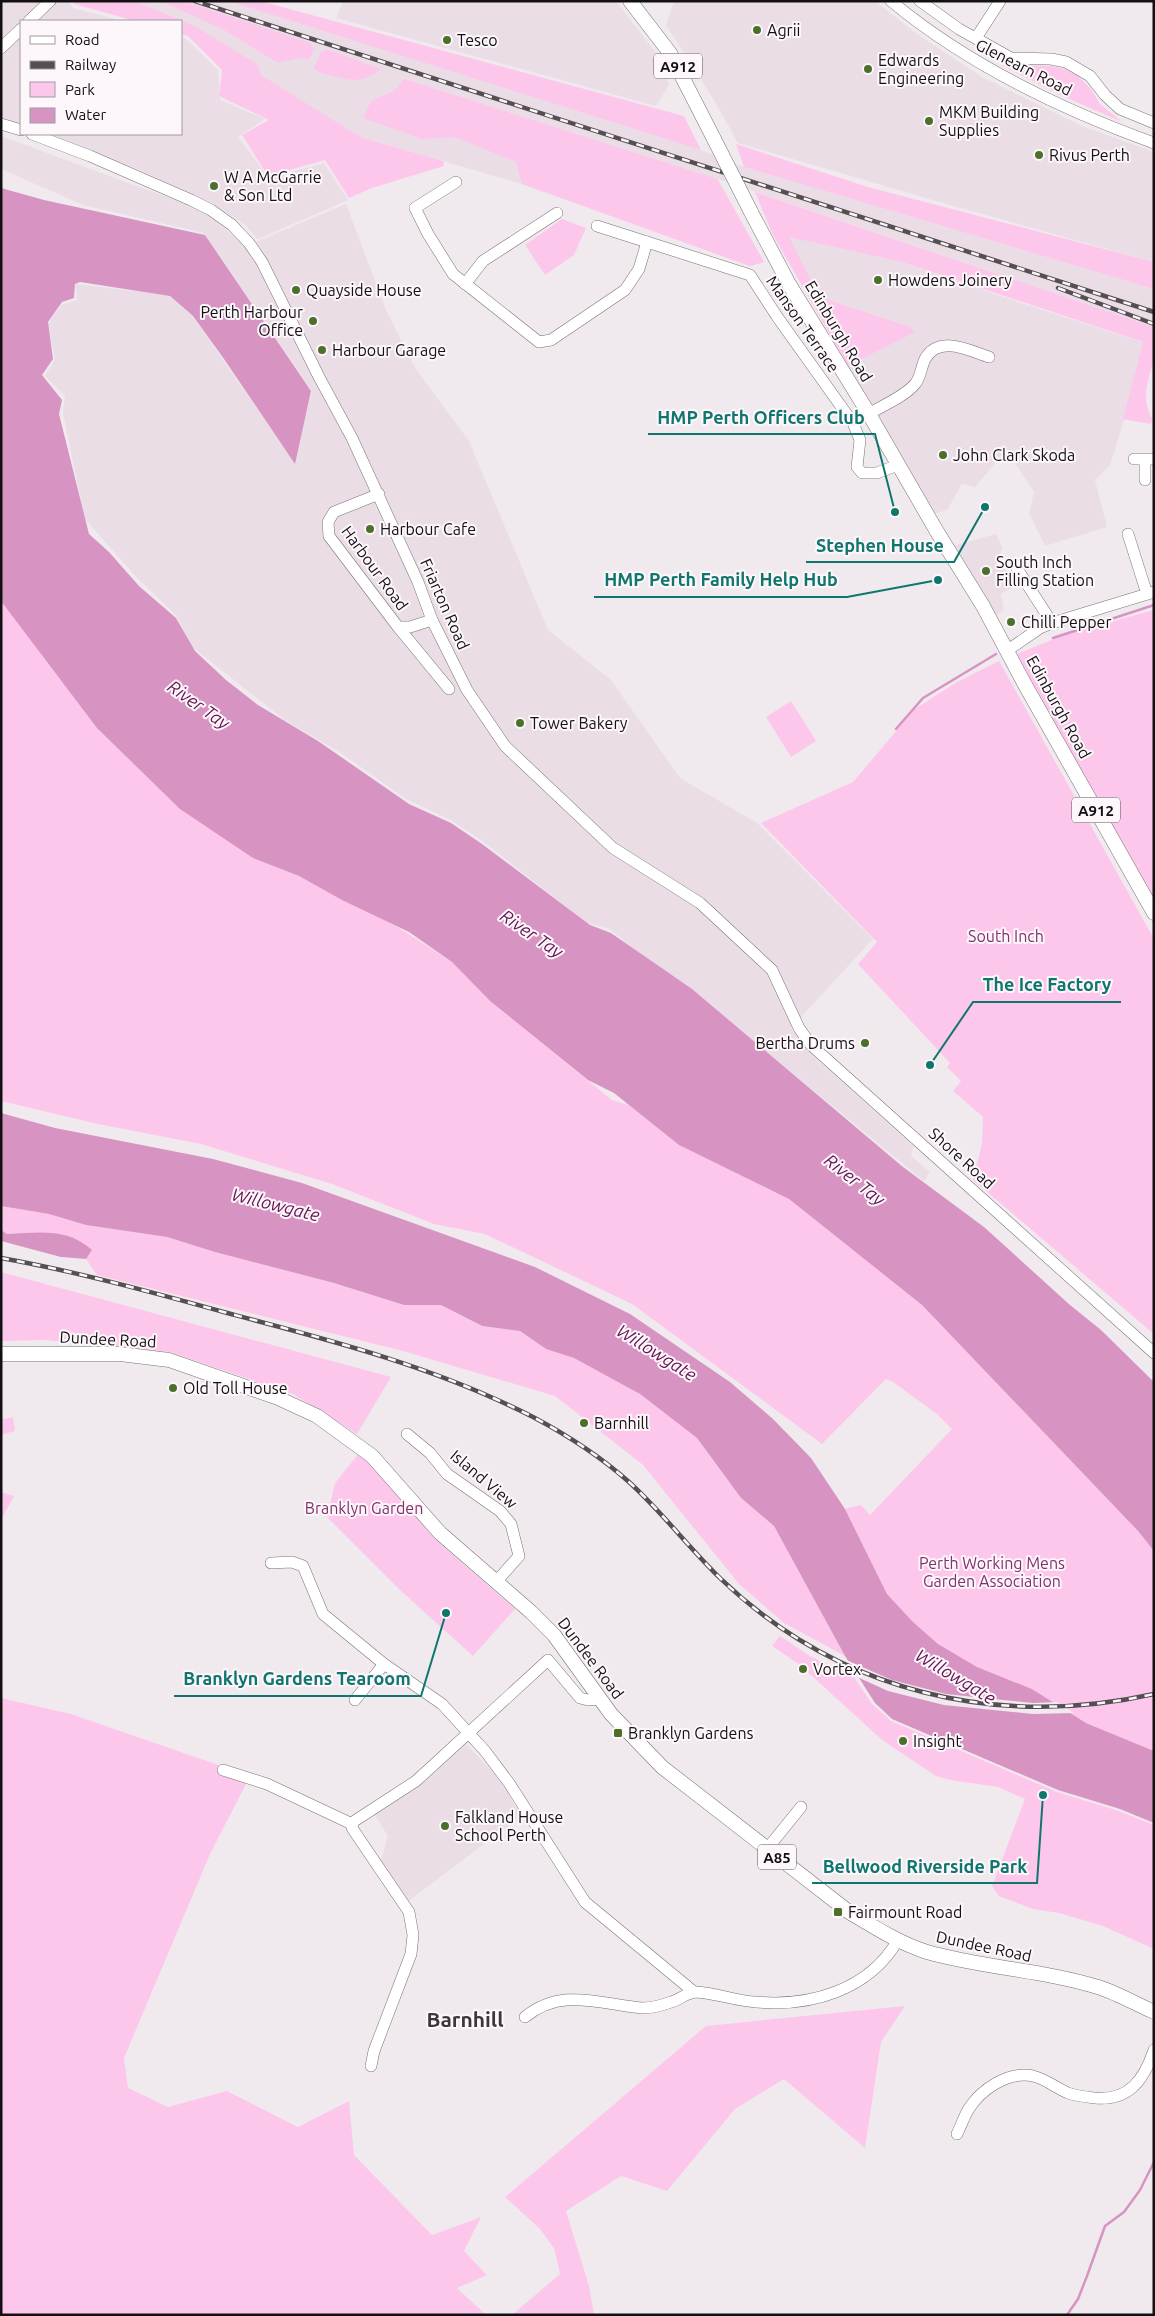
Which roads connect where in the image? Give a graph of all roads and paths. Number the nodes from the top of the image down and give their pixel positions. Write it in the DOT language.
graph roads {
  1 [pos="50,1"];
  2 [pos="630,1"];
  3 [pos="891,1"];
  4 [pos="920,1"];
  5 [pos="1000,1"];
  6 [pos="31,20"];
  7 [pos="20,30"];
  8 [pos="976,38"];
  9 [pos="1,48"];
  10 [pos="1154,123"];
  11 [pos="1,124"];
  12 [pos="20,130"];
  13 [pos="34,135"];
  14 [pos="1154,143"];
  15 [pos="456,182"];
  16 [pos="557,213"];
  17 [pos="597,226"];
  18 [pos="647,242"];
  19 [pos="465,284"];
  20 [pos="989,357"];
  21 [pos="868,414"];
  22 [pos="1144,460"];
  23 [pos="898,465"];
  24 [pos="1145,480"];
  25 [pos="379,494"];
  26 [pos="1128,534"];
  27 [pos="1016,567"];
  28 [pos="1151,592"];
  29 [pos="432,620"];
  30 [pos="1052,623"];
  31 [pos="398,627"];
  32 [pos="1008,650"];
  33 [pos="449,689"];
  34 [pos="1154,913"];
  35 [pos="772,970"];
  36 [pos="1154,1353"];
  37 [pos="1,1354"];
  38 [pos="407,1434"];
  39 [pos="272,1563"];
  40 [pos="496,1582"];
  41 [pos="384,1664"];
  42 [pos="600,1699"];
  43 [pos="355,1700"];
  44 [pos="467,1732"];
  45 [pos="224,1770"];
  46 [pos="801,1806"];
  47 [pos="352,1824"];
  48 [pos="767,1849"];
  49 [pos="898,1940"];
  50 [pos="694,1992"];
  51 [pos="1154,2012"];
  52 [pos="525,2017"];
  53 [pos="1154,2050"];
  54 [pos="371,2066"];
  55 [pos="957,2134"];
  1 -- 6 [label="street"];
  2 -- 21 [label="main road, Edinburgh Road / A912, bridge"];
  3 -- 14 [label="street, Glenearn Road"];
  4 -- 8 [label="street, Glenearn Road"];
  5 -- 8 [label="street"];
  7 -- 9 [label="street"];
  8 -- 10 [label="street, Glenearn Road"];
  11 -- 12 [label="street"];
  13 -- 25 [label="street, Friarton Road"];
  15 -- 19 [label="street"];
  16 -- 19 [label="street"];
  17 -- 18 [label="street, Manson Terrace"];
  18 -- 19 [label="street"];
  18 -- 23 [label="street, Manson Terrace"];
  20 -- 21 [label="street"];
  21 -- 23 [label="main road, Edinburgh Road / A912"];
  22 -- 24 [label="street"];
  23 -- 32 [label="main road, Edinburgh Road / A912"];
  25 -- 29 [label="street, Friarton Road"];
  25 -- 31 [label="street, Harbour Road"];
  26 -- 28 [label="street"];
  27 -- 30 [label="street"];
  28 -- 30 [label="street"];
  29 -- 31 [label="street, Harbour Road"];
  29 -- 35 [label="street, Friarton Road"];
  30 -- 32 [label="street"];
  31 -- 33 [label="street"];
  32 -- 34 [label="main road, Edinburgh Road / A912"];
  35 -- 36 [label="street, Shore Road"];
  37 -- 40 [label="main road, Dundee Road / A85"];
  38 -- 40 [label="street, Island View"];
  39 -- 41 [label="street"];
  40 -- 42 [label="main road, Dundee Road / A85"];
  41 -- 43 [label="street"];
  41 -- 44 [label="street"];
  42 -- 44 [label="street"];
  42 -- 48 [label="main road, Dundee Road / A85"];
  44 -- 47 [label="street"];
  44 -- 50 [label="street"];
  45 -- 47 [label="street"];
  46 -- 48 [label="street"];
  47 -- 54 [label="street"];
  48 -- 49 [label="main road, Dundee Road / A85"];
  49 -- 50 [label="street"];
  49 -- 51 [label="main road, Dundee Road / A85"];
  50 -- 52 [label="street"];
  53 -- 55 [label="street"];
}
